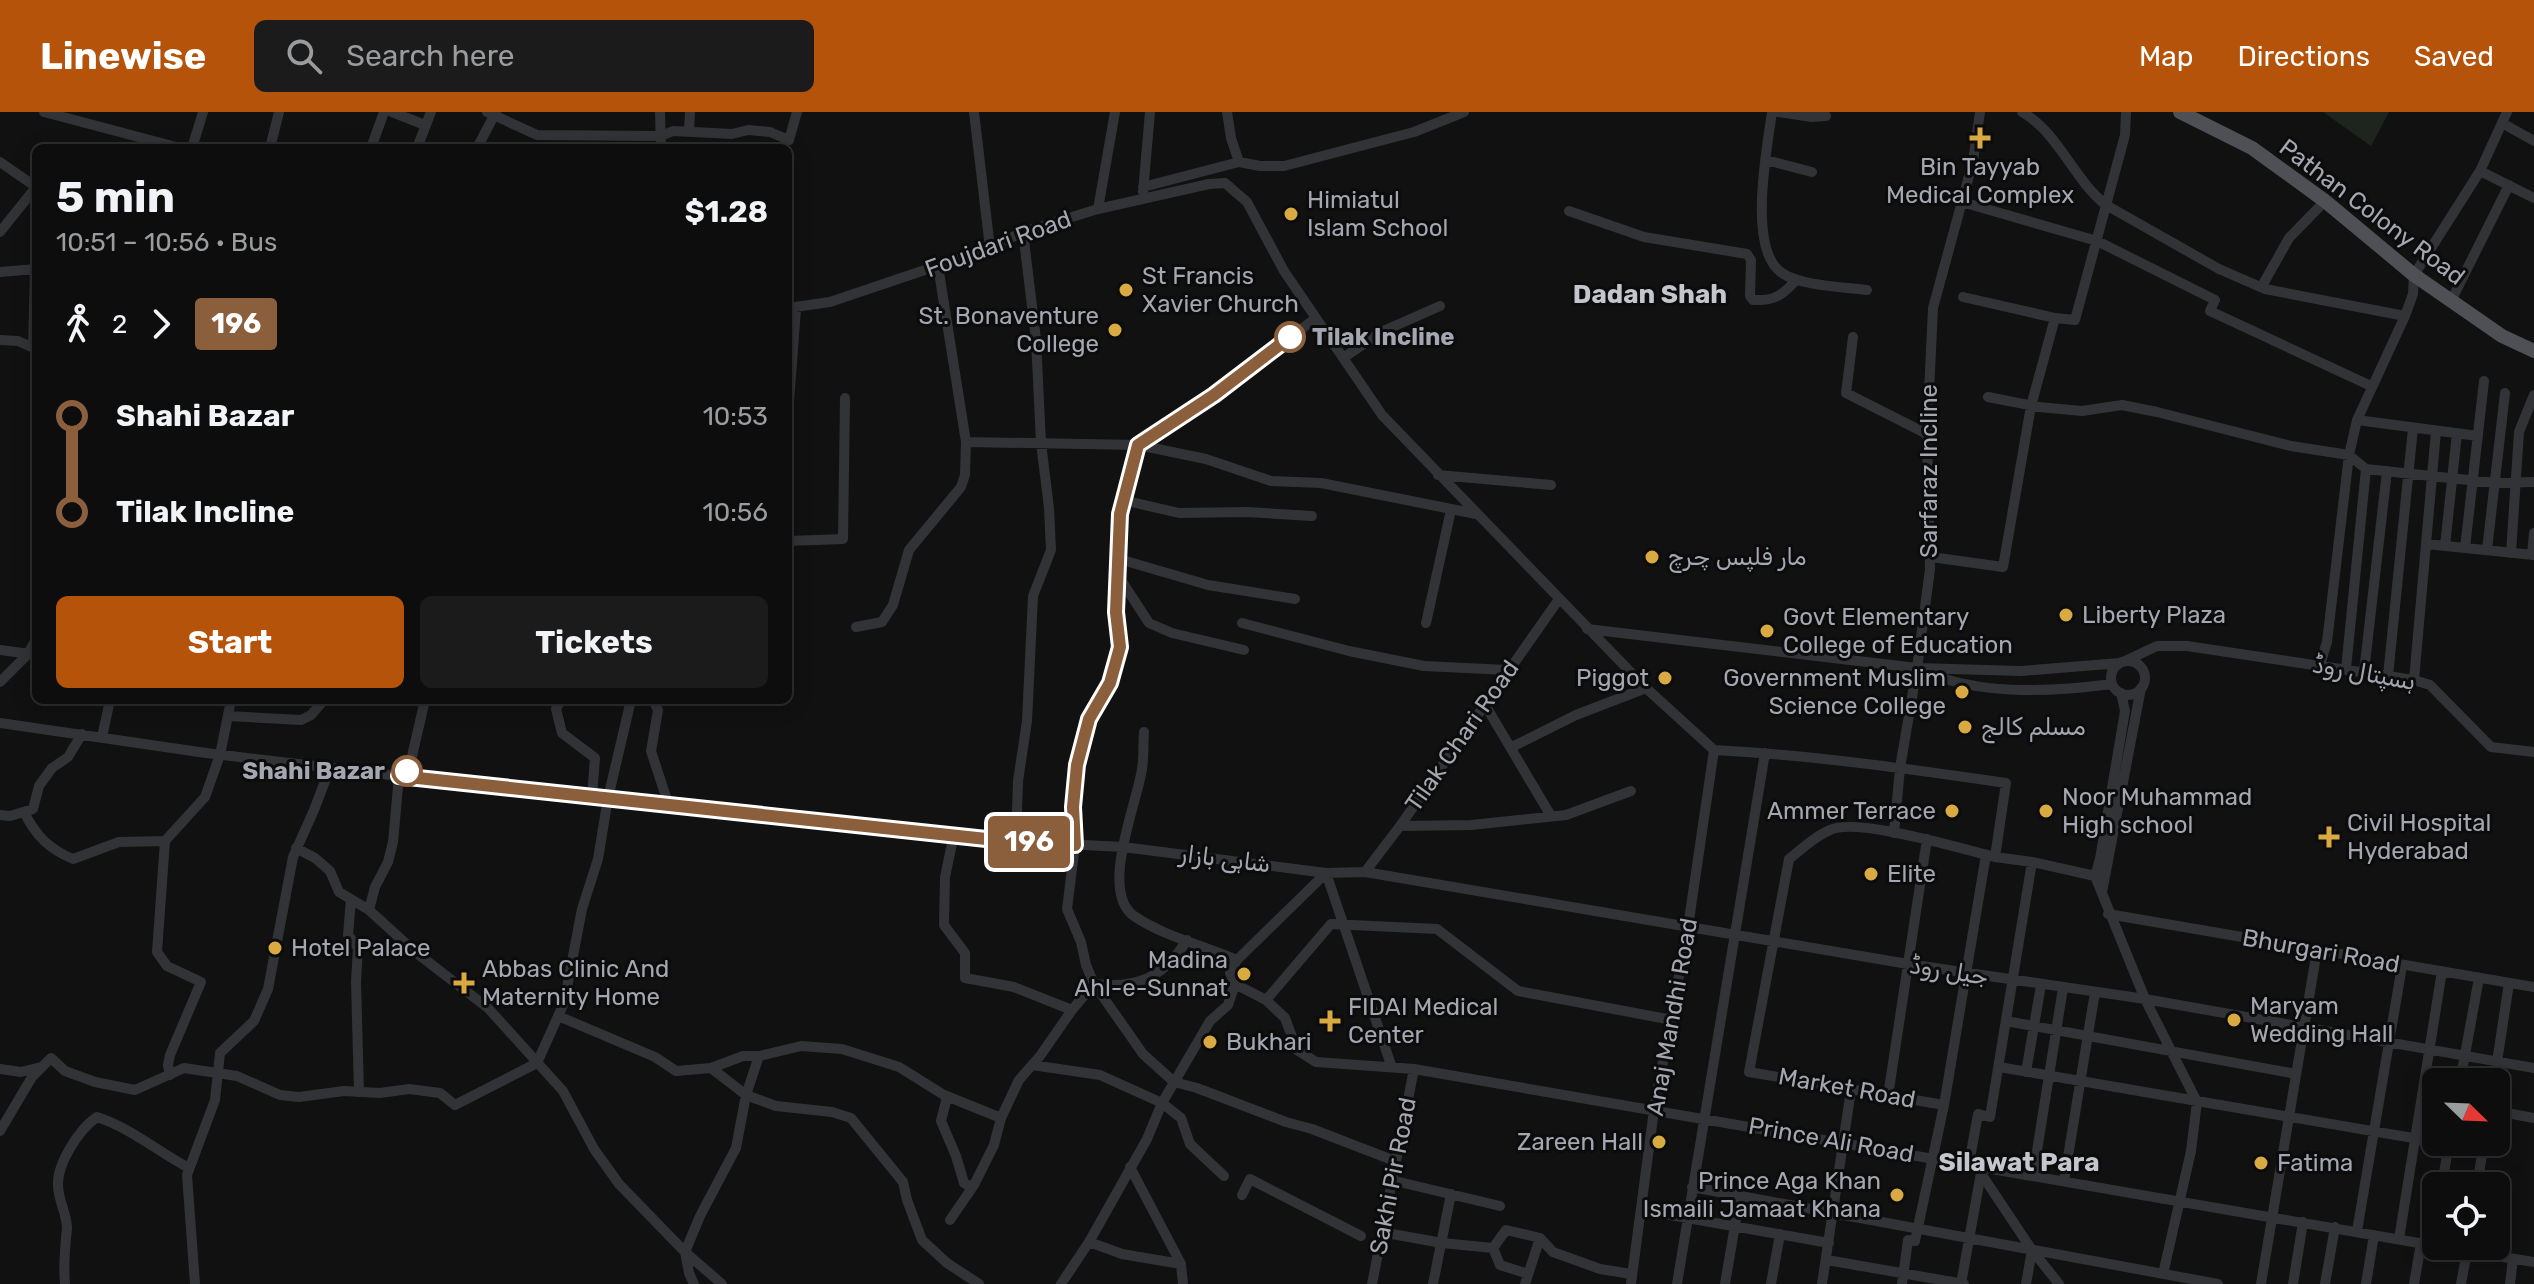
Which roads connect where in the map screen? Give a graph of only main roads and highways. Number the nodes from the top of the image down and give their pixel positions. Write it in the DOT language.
graph roads {
  1 [pos="2180,112"];
  2 [pos="2534,351"];
  1 -- 2 [label="main road, Pathan Colony Road"];
}
